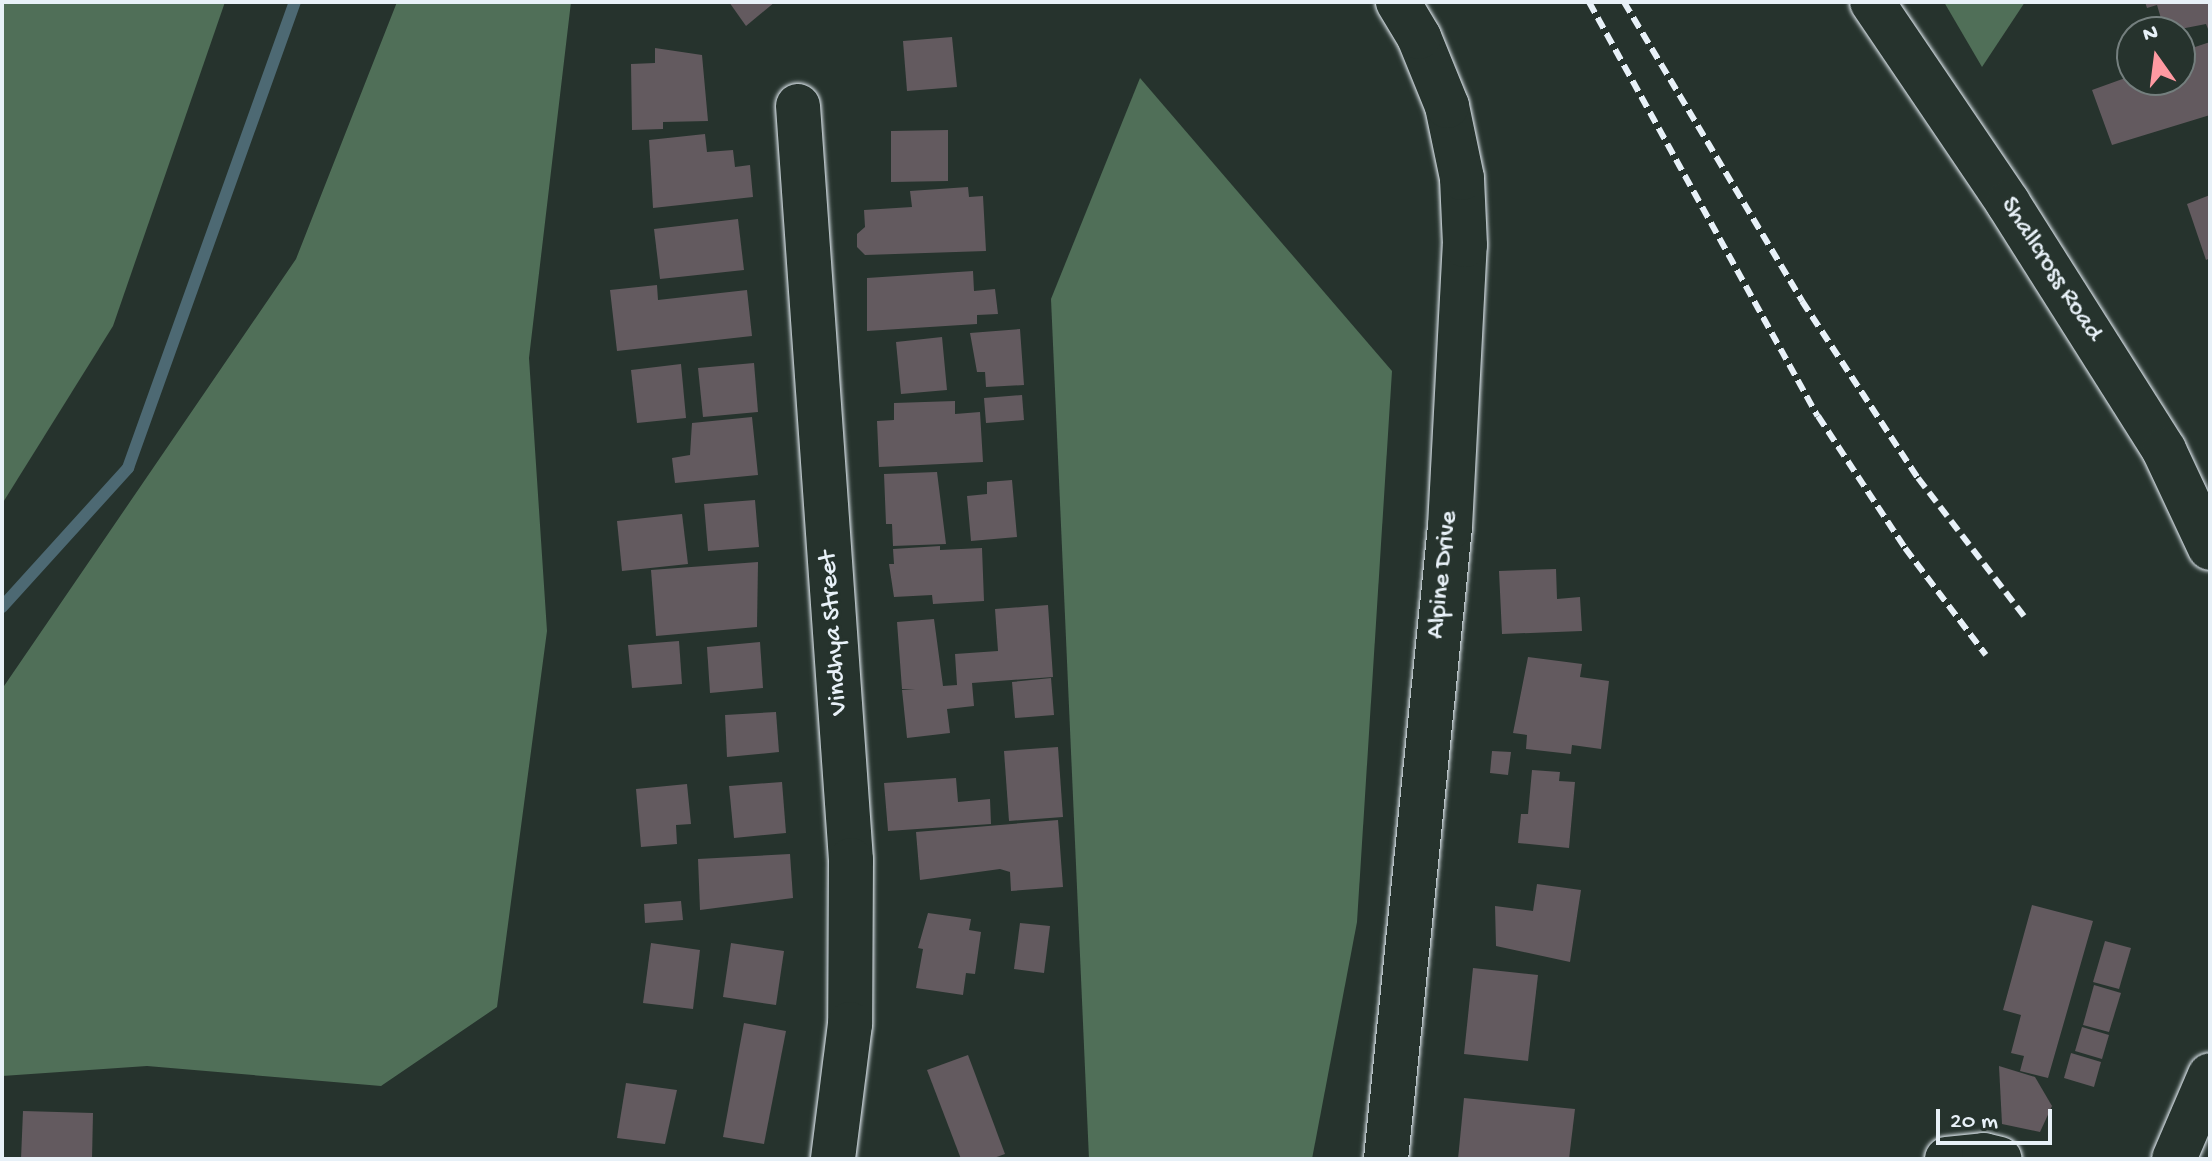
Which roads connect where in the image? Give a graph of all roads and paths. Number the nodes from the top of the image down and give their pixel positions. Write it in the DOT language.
graph roads {
  1 [pos="1398,2"];
  2 [pos="1872,2"];
  3 [pos="798,106"];
  4 [pos="2210,548"];
  5 [pos="2210,1075"];
  6 [pos="833,1159"];
  7 [pos="1386,1159"];
  8 [pos="1947,1159"];
  9 [pos="2000,1159"];
  10 [pos="2174,1159"];
  1 -- 7 [label="street, Alpine Drive"];
  2 -- 4 [label="street, Shallcross Road"];
  3 -- 6 [label="street, Vindhya Street"];
  5 -- 10 [label="street"];
  8 -- 9 [label="street"];
}
